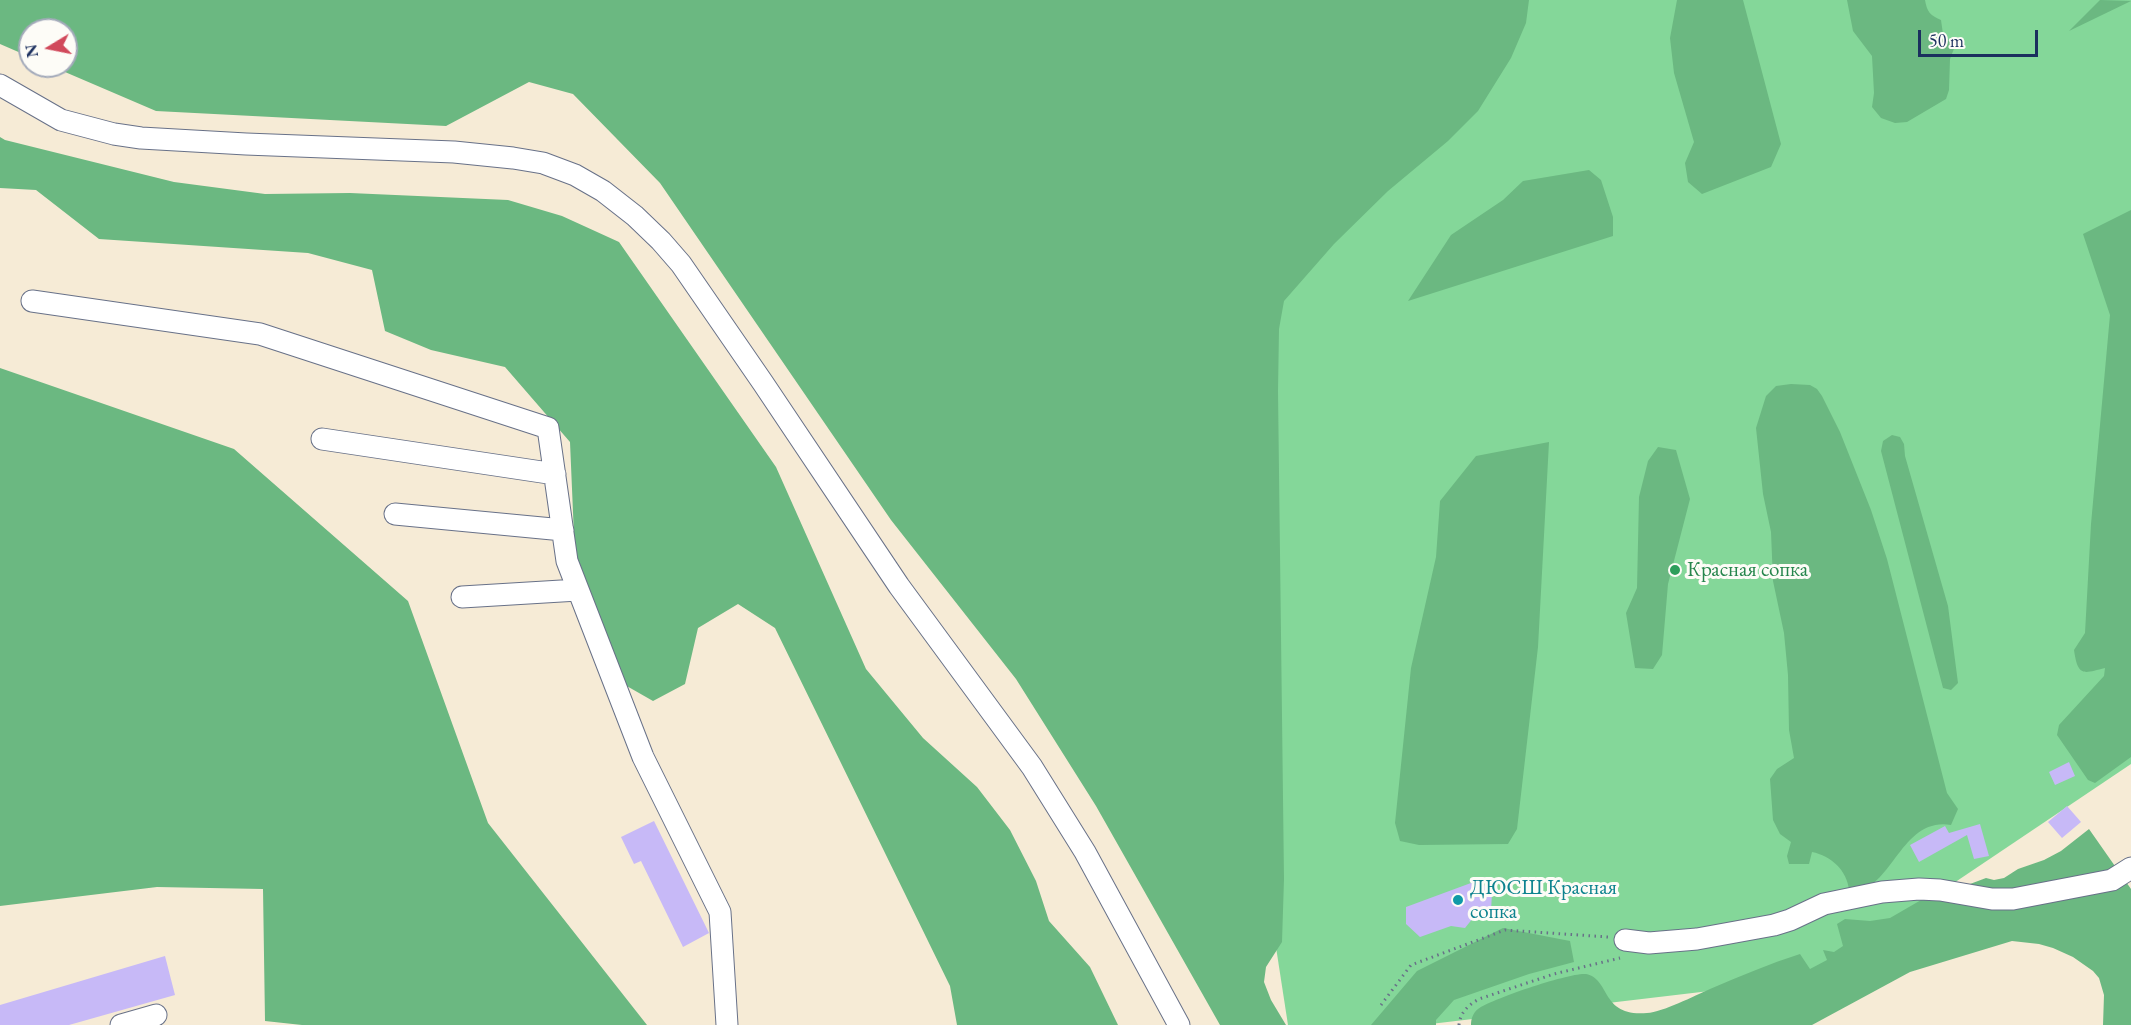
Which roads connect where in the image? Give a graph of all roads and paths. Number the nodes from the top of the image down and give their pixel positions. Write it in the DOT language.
graph roads {
  1 [pos="0,85"];
  2 [pos="32,301"];
  3 [pos="322,439"];
  4 [pos="555,474"];
  5 [pos="395,514"];
  6 [pos="563,530"];
  7 [pos="578,590"];
  8 [pos="462,597"];
  9 [pos="2131,868"];
  10 [pos="1625,940"];
  11 [pos="1381,1005"];
  12 [pos="156,1015"];
  13 [pos="121,1025"];
  14 [pos="727,1025"];
  15 [pos="1179,1025"];
  16 [pos="1459,1025"];
  1 -- 15 [label="street"];
  2 -- 4 [label="street"];
  3 -- 4 [label="street"];
  4 -- 6 [label="street"];
  5 -- 6 [label="street"];
  6 -- 7 [label="street"];
  7 -- 8 [label="street"];
  7 -- 14 [label="street"];
  9 -- 10 [label="street"];
  10 -- 11 [label="path"];
  10 -- 16 [label="path"];
  12 -- 13 [label="street"];
}
